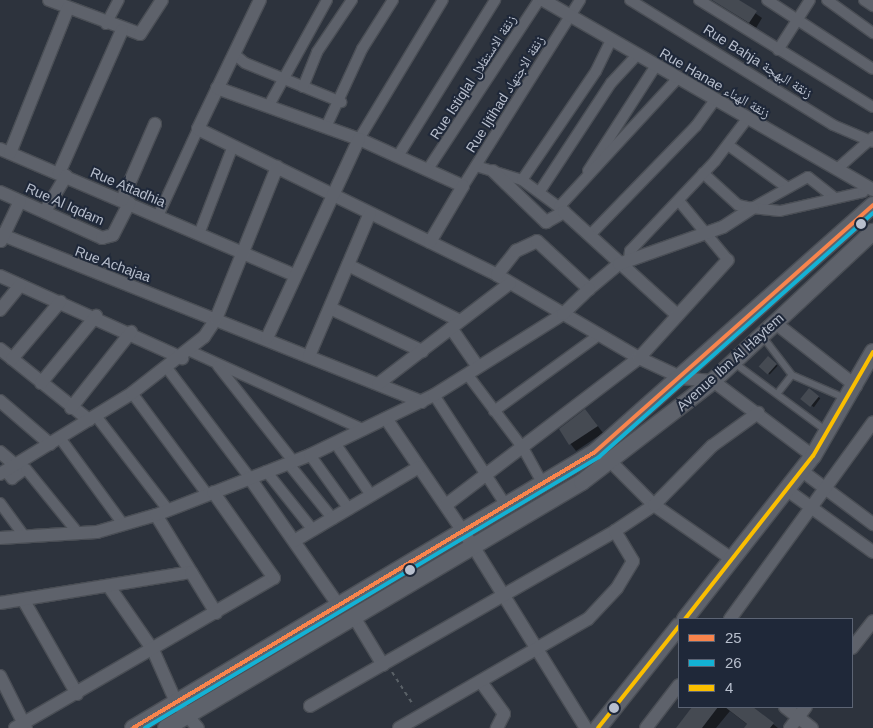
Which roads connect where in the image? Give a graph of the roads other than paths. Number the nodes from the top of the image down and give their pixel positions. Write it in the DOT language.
graph roads {
  1 [pos="48,0"];
  2 [pos="119,0"];
  3 [pos="162,0"];
  4 [pos="260,0"];
  5 [pos="327,0"];
  6 [pos="352,0"];
  7 [pos="393,0"];
  8 [pos="443,0"];
  9 [pos="495,0"];
  10 [pos="539,0"];
  11 [pos="543,0"];
  12 [pos="580,0"];
  13 [pos="630,0"];
  14 [pos="699,0"];
  15 [pos="767,0"];
  16 [pos="810,0"];
  17 [pos="827,0"];
  18 [pos="864,0"];
  19 [pos="873,6"];
  20 [pos="68,8"];
  21 [pos="569,16"];
  22 [pos="797,20"];
  23 [pos="106,24"];
  24 [pos="122,30"];
  25 [pos="873,33"];
  26 [pos="610,42"];
  27 [pos="778,50"];
  28 [pos="234,54"];
  29 [pos="636,56"];
  30 [pos="655,67"];
  31 [pos="873,69"];
  32 [pos="283,78"];
  33 [pos="677,79"];
  34 [pos="303,87"];
  35 [pos="217,88"];
  36 [pos="715,100"];
  37 [pos="341,102"];
  38 [pos="268,107"];
  39 [pos="873,107"];
  40 [pos="747,119"];
  41 [pos="155,124"];
  42 [pos="326,127"];
  43 [pos="198,130"];
  44 [pos="359,138"];
  45 [pos="872,140"];
  46 [pos="728,145"];
  47 [pos="233,146"];
  48 [pos="5,151"];
  49 [pos="398,156"];
  50 [pos="476,166"];
  51 [pos="277,167"];
  52 [pos="428,169"];
  53 [pos="837,169"];
  54 [pos="493,171"];
  55 [pos="703,173"];
  56 [pos="62,175"];
  57 [pos="584,177"];
  58 [pos="522,180"];
  59 [pos="463,186"];
  60 [pos="785,186"];
  61 [pos="870,188"];
  62 [pos="540,191"];
  63 [pos="0,192"];
  64 [pos="332,192"];
  65 [pos="835,198"];
  66 [pos="20,201"];
  67 [pos="679,201"];
  68 [pos="126,202"];
  69 [pos="873,205"];
  70 [pos="752,208"];
  71 [pos="562,209"];
  72 [pos="45,211"];
  73 [pos="370,213"];
  74 [pos="158,216"];
  75 [pos="873,232"];
  76 [pos="707,233"];
  77 [pos="199,234"];
  78 [pos="590,235"];
  79 [pos="1,238"];
  80 [pos="430,242"];
  81 [pos="244,252"];
  82 [pos="728,260"];
  83 [pos="624,262"];
  84 [pos="348,264"];
  85 [pos="294,275"];
  86 [pos="497,275"];
  87 [pos="0,276"];
  88 [pos="510,283"];
  89 [pos="20,285"];
  90 [pos="589,289"];
  91 [pos="60,302"];
  92 [pos="330,308"];
  93 [pos="0,310"];
  94 [pos="563,314"];
  95 [pos="677,315"];
  96 [pos="96,316"];
  97 [pos="216,319"];
  98 [pos="774,322"];
  99 [pos="455,325"];
  100 [pos="131,332"];
  101 [pos="762,333"];
  102 [pos="599,335"];
  103 [pos="267,338"];
  104 [pos="0,348"];
  105 [pos="422,351"];
  106 [pos="873,352"];
  107 [pos="186,354"];
  108 [pos="310,356"];
  109 [pos="639,358"];
  110 [pos="12,359"];
  111 [pos="732,361"];
  112 [pos="217,365"];
  113 [pos="167,368"];
  114 [pos="473,371"];
  115 [pos="792,375"];
  116 [pos="682,378"];
  117 [pos="713,381"];
  118 [pos="41,383"];
  119 [pos="378,384"];
  120 [pos="132,393"];
  121 [pos="852,393"];
  122 [pos="777,394"];
  123 [pos="434,395"];
  124 [pos="0,400"];
  125 [pos="422,402"];
  126 [pos="71,408"];
  127 [pos="494,411"];
  128 [pos="758,414"];
  129 [pos="93,418"];
  130 [pos="388,420"];
  131 [pos="873,422"];
  132 [pos="364,430"];
  133 [pos="828,432"];
  134 [pos="55,441"];
  135 [pos="335,444"];
  136 [pos="523,448"];
  137 [pos="0,452"];
  138 [pos="310,455"];
  139 [pos="813,456"];
  140 [pos="290,462"];
  141 [pos="611,462"];
  142 [pos="419,467"];
  143 [pos="7,470"];
  144 [pos="266,471"];
  145 [pos="802,471"];
  146 [pos="488,475"];
  147 [pos="249,477"];
  148 [pos="544,486"];
  149 [pos="787,490"];
  150 [pos="827,490"];
  151 [pos="210,493"];
  152 [pos="370,495"];
  153 [pos="0,503"];
  154 [pos="446,505"];
  155 [pos="654,505"];
  156 [pos="507,507"];
  157 [pos="349,508"];
  158 [pos="813,508"];
  159 [pos="162,512"];
  160 [pos="332,518"];
  161 [pos="123,524"];
  162 [pos="873,524"];
  163 [pos="313,530"];
  164 [pos="615,531"];
  165 [pos="463,532"];
  166 [pos="78,533"];
  167 [pos="25,537"];
  168 [pos="0,538"];
  169 [pos="294,541"];
  170 [pos="473,546"];
  171 [pos="873,552"];
  172 [pos="733,560"];
  173 [pos="192,572"];
  174 [pos="110,588"];
  175 [pos="503,597"];
  176 [pos="24,601"];
  177 [pos="0,603"];
  178 [pos="337,603"];
  179 [pos="216,613"];
  180 [pos="354,617"];
  181 [pos="686,618"];
  182 [pos="731,618"];
  183 [pos="873,621"];
  184 [pos="678,627"];
  185 [pos="853,647"];
  186 [pos="153,650"];
  187 [pos="535,650"];
  188 [pos="385,664"];
  189 [pos="0,676"];
  190 [pos="481,682"];
  191 [pos="678,686"];
  192 [pos="77,694"];
  193 [pos="176,702"];
  194 [pos="310,706"];
  195 [pos="786,708"];
  196 [pos="805,708"];
  197 [pos="186,716"];
  198 [pos="798,717"];
  199 [pos="416,722"];
  200 [pos="22,726"];
  201 [pos="133,728"];
  202 [pos="166,728"];
  203 [pos="198,728"];
  204 [pos="399,728"];
  205 [pos="497,728"];
  206 [pos="586,728"];
  207 [pos="598,728"];
  208 [pos="646,728"];
  209 [pos="790,728"];
  210 [pos="812,728"];
  1 -- 20 [label="street"];
  2 -- 23 [label="street"];
  3 -- 24 [label="street"];
  4 -- 28 [label="street"];
  5 -- 32 [label="street"];
  6 -- 34 [label="street"];
  7 -- 37 [label="street"];
  8 -- 44 [label="street"];
  9 -- 49 [label="street"];
  10 -- 52 [label="street, Rue Istiqlal زنقة الاستقلال"];
  11 -- 21 [label="street, Rue Hanae زنقة الهناء"];
  12 -- 21 [label="street, Rue Ijtihad زنقة الاجتهاد"];
  13 -- 45 [label="street, Rue Bahja زنقة البهجة"];
  14 -- 27 [label="street"];
  15 -- 22 [label="street"];
  16 -- 22 [label="street"];
  17 -- 25 [label="street"];
  18 -- 19 [label="street"];
  20 -- 23 [label="street"];
  20 -- 48 [label="street"];
  21 -- 26 [label="street, Rue Hanae زنقة الهناء"];
  21 -- 50 [label="street, Rue Ijtihad زنقة الاجتهاد"];
  22 -- 27 [label="street"];
  22 -- 31 [label="street"];
  23 -- 24 [label="street"];
  24 -- 56 [label="street"];
  26 -- 29 [label="street, Rue Hanae زنقة الهناء"];
  26 -- 58 [label="street"];
  27 -- 39 [label="street"];
  28 -- 32 [label="street"];
  28 -- 35 [label="street"];
  29 -- 30 [label="street, Rue Hanae زنقة الهناء"];
  29 -- 62 [label="street"];
  30 -- 33 [label="street, Rue Hanae زنقة الهناء"];
  30 -- 57 [label="street"];
  32 -- 34 [label="street"];
  32 -- 38 [label="street"];
  33 -- 36 [label="street, Rue Hanae زنقة الهناء"];
  33 -- 57 [label="street"];
  34 -- 37 [label="street"];
  35 -- 38 [label="street"];
  35 -- 43 [label="street"];
  36 -- 40 [label="street, Rue Hanae زنقة الهناء"];
  36 -- 78 [label="street"];
  37 -- 42 [label="street"];
  38 -- 42 [label="street"];
  40 -- 46 [label="street"];
  40 -- 53 [label="street, Rue Hanae زنقة الهناء"];
  41 -- 68 [label="street"];
  42 -- 44 [label="street"];
  43 -- 47 [label="street"];
  43 -- 74 [label="street"];
  44 -- 49 [label="street"];
  44 -- 64 [label="street"];
  45 -- 53 [label="street"];
  46 -- 55 [label="street"];
  46 -- 60 [label="street"];
  47 -- 51 [label="street"];
  47 -- 77 [label="street"];
  48 -- 56 [label="street, Rue Attadhia"];
  49 -- 52 [label="street"];
  50 -- 54 [label="street"];
  50 -- 59 [label="street, Rue Ijtihad زنقة الاجتهاد"];
  51 -- 64 [label="street"];
  51 -- 81 [label="street"];
  52 -- 59 [label="street"];
  53 -- 61 [label="street, Rue Hanae زنقة الهناء"];
  54 -- 58 [label="street"];
  54 -- 71 [label="street"];
  55 -- 67 [label="street"];
  55 -- 70 [label="street"];
  56 -- 68 [label="street, Rue Attadhia"];
  56 -- 72 [label="street"];
  57 -- 71 [label="street"];
  58 -- 62 [label="street"];
  59 -- 80 [label="street"];
  60 -- 65 [label="street"];
  60 -- 70 [label="street"];
  61 -- 65 [label="street"];
  62 -- 71 [label="street"];
  63 -- 66 [label="street, Rue Al Iqdam"];
  64 -- 73 [label="street"];
  64 -- 85 [label="street"];
  65 -- 70 [label="street"];
  66 -- 72 [label="street, Rue Al Iqdam"];
  66 -- 79 [label="street"];
  67 -- 76 [label="street"];
  67 -- 83 [label="street"];
  68 -- 72 [label="street, Rue Al Iqdam"];
  68 -- 74 [label="street, Rue Attadhia"];
  69 -- 116 [label="street, Avenue Ibn Al Haytem"];
  70 -- 76 [label="street"];
  71 -- 78 [label="street"];
  73 -- 80 [label="street"];
  73 -- 84 [label="street"];
  74 -- 77 [label="street, Rue Attadhia"];
  75 -- 98 [label="street, Avenue Ibn Al Haytem"];
  76 -- 82 [label="street"];
  76 -- 83 [label="street"];
  77 -- 81 [label="street, Rue Attadhia"];
  78 -- 83 [label="street"];
  79 -- 97 [label="street, Rue Achajaa"];
  80 -- 86 [label="street"];
  81 -- 85 [label="street, Rue Attadhia"];
  81 -- 97 [label="street"];
  82 -- 95 [label="street"];
  83 -- 90 [label="street"];
  83 -- 95 [label="street"];
  84 -- 92 [label="street"];
  84 -- 99 [label="street"];
  85 -- 103 [label="street"];
  86 -- 88 [label="street"];
  86 -- 90 [label="street"];
  87 -- 89 [label="street"];
  88 -- 94 [label="street"];
  88 -- 99 [label="street"];
  89 -- 91 [label="street"];
  89 -- 93 [label="street"];
  90 -- 94 [label="street"];
  91 -- 96 [label="street"];
  91 -- 110 [label="street"];
  92 -- 105 [label="street"];
  92 -- 108 [label="street"];
  94 -- 102 [label="street"];
  94 -- 114 [label="street"];
  95 -- 109 [label="street"];
  96 -- 100 [label="street"];
  96 -- 118 [label="street"];
  97 -- 103 [label="street, Rue Achajaa"];
  97 -- 107 [label="street"];
  98 -- 101 [label="street, Avenue Ibn Al Haytem"];
  98 -- 121 [label="street"];
  99 -- 105 [label="street"];
  99 -- 114 [label="street"];
  100 -- 107 [label="street"];
  100 -- 126 [label="street"];
  101 -- 111 [label="street, Avenue Ibn Al Haytem"];
  101 -- 115 [label="lane"];
  102 -- 109 [label="street"];
  102 -- 127 [label="street"];
  103 -- 108 [label="street, Rue Achajaa"];
  104 -- 110 [label="street"];
  105 -- 119 [label="street"];
  106 -- 121 [label="street"];
  107 -- 112 [label="street"];
  107 -- 113 [label="street"];
  108 -- 119 [label="street, Rue Achajaa"];
  109 -- 116 [label="street"];
  109 -- 136 [label="street"];
  110 -- 118 [label="street"];
  111 -- 117 [label="street, Avenue Ibn Al Haytem"];
  111 -- 122 [label="lane"];
  112 -- 132 [label="street"];
  112 -- 140 [label="street"];
  113 -- 120 [label="street"];
  113 -- 147 [label="street"];
  114 -- 123 [label="street"];
  114 -- 127 [label="street"];
  115 -- 121 [label="lane"];
  115 -- 122 [label="lane"];
  116 -- 117 [label="street"];
  116 -- 148 [label="street, Avenue Ibn Al Haytem"];
  117 -- 128 [label="street"];
  117 -- 141 [label="street, Avenue Ibn Al Haytem"];
  118 -- 126 [label="street"];
  119 -- 125 [label="street, Rue Achajaa"];
  120 -- 129 [label="street"];
  120 -- 151 [label="street"];
  121 -- 133 [label="street"];
  122 -- 133 [label="lane"];
  123 -- 125 [label="street"];
  123 -- 146 [label="street"];
  124 -- 134 [label="street"];
  125 -- 130 [label="street"];
  126 -- 129 [label="street"];
  127 -- 136 [label="street"];
  128 -- 139 [label="street"];
  128 -- 155 [label="street"];
  129 -- 134 [label="street"];
  129 -- 159 [label="street"];
  130 -- 132 [label="street"];
  130 -- 142 [label="street"];
  131 -- 150 [label="street"];
  132 -- 135 [label="street"];
  133 -- 139 [label="street"];
  134 -- 143 [label="street"];
  134 -- 161 [label="street"];
  135 -- 138 [label="street"];
  135 -- 152 [label="street"];
  136 -- 146 [label="street"];
  136 -- 148 [label="street"];
  137 -- 143 [label="street"];
  138 -- 140 [label="street"];
  138 -- 157 [label="street"];
  139 -- 145 [label="street"];
  140 -- 144 [label="street"];
  140 -- 160 [label="street"];
  141 -- 155 [label="street"];
  141 -- 170 [label="street, Avenue Ibn Al Haytem"];
  142 -- 152 [label="street"];
  142 -- 154 [label="street"];
  143 -- 166 [label="street"];
  144 -- 147 [label="street"];
  144 -- 163 [label="street"];
  145 -- 149 [label="street"];
  145 -- 150 [label="street"];
  146 -- 154 [label="street"];
  146 -- 156 [label="street"];
  147 -- 151 [label="street"];
  147 -- 169 [label="street"];
  148 -- 156 [label="street, Avenue Ibn Al Haytem"];
  149 -- 158 [label="street"];
  149 -- 172 [label="street"];
  150 -- 158 [label="street"];
  150 -- 162 [label="street"];
  151 -- 159 [label="street"];
  151 -- 179 [label="street"];
  152 -- 157 [label="street"];
  153 -- 167 [label="street"];
  154 -- 165 [label="street"];
  155 -- 164 [label="street"];
  155 -- 172 [label="street"];
  156 -- 165 [label="street, Avenue Ibn Al Haytem"];
  157 -- 160 [label="street"];
  158 -- 171 [label="street"];
  158 -- 182 [label="street"];
  159 -- 161 [label="street"];
  159 -- 173 [label="street"];
  160 -- 163 [label="street"];
  161 -- 166 [label="street"];
  163 -- 169 [label="street"];
  164 -- 175 [label="street"];
  164 -- 187 [label="street"];
  165 -- 170 [label="street"];
  165 -- 178 [label="street, Avenue Ibn Al Haytem"];
  166 -- 167 [label="street"];
  167 -- 168 [label="street"];
  169 -- 178 [label="street"];
  170 -- 175 [label="street"];
  170 -- 180 [label="street, Avenue Ibn Al Haytem"];
  172 -- 181 [label="street"];
  173 -- 174 [label="street"];
  173 -- 179 [label="street"];
  174 -- 176 [label="street"];
  174 -- 186 [label="street"];
  175 -- 187 [label="street"];
  175 -- 188 [label="street"];
  176 -- 177 [label="street"];
  176 -- 192 [label="street"];
  178 -- 193 [label="street, Avenue Ibn Al Haytem"];
  179 -- 186 [label="street"];
  180 -- 188 [label="street"];
  180 -- 197 [label="street, Avenue Ibn Al Haytem"];
  183 -- 185 [label="street"];
  184 -- 207 [label="street"];
  186 -- 192 [label="street"];
  186 -- 193 [label="street"];
  187 -- 190 [label="street"];
  187 -- 206 [label="street"];
  188 -- 194 [label="street"];
  189 -- 200 [label="street"];
  190 -- 199 [label="street"];
  190 -- 205 [label="street"];
  191 -- 208 [label="street"];
  192 -- 200 [label="street"];
  193 -- 197 [label="street"];
  193 -- 201 [label="street, Avenue Ibn Al Haytem"];
  195 -- 198 [label="street"];
  196 -- 198 [label="street"];
  197 -- 202 [label="street, Avenue Ibn Al Haytem"];
  197 -- 203 [label="street"];
  198 -- 209 [label="street"];
  198 -- 210 [label="street"];
  199 -- 204 [label="street"];
}
